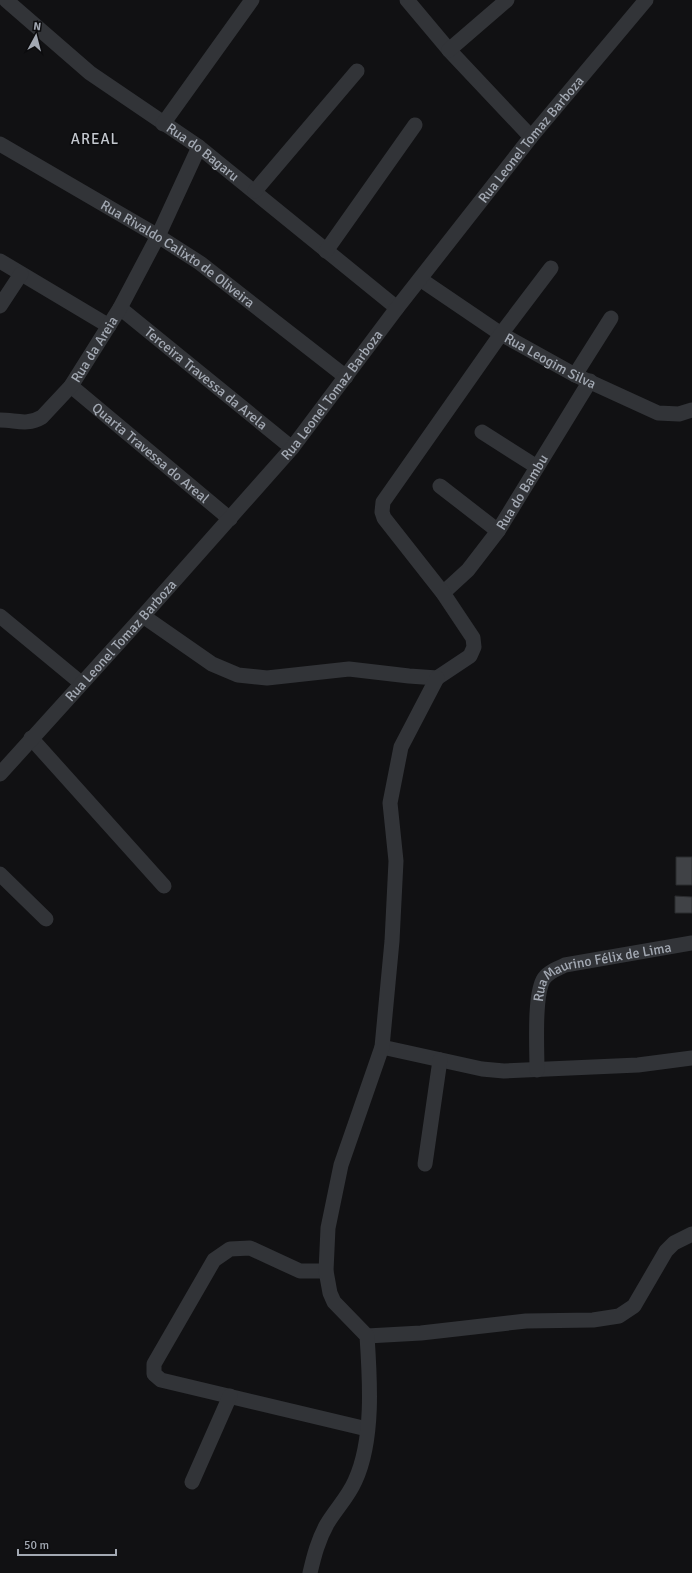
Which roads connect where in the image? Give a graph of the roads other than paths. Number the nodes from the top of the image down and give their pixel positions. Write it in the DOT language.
graph roads {
  1 [pos="6,0"];
  2 [pos="252,0"];
  3 [pos="407,0"];
  4 [pos="507,0"];
  5 [pos="646,0"];
  6 [pos="449,50"];
  7 [pos="357,71"];
  8 [pos="164,124"];
  9 [pos="416,125"];
  10 [pos="530,137"];
  11 [pos="0,144"];
  12 [pos="199,147"];
  13 [pos="255,191"];
  14 [pos="158,236"];
  15 [pos="326,251"];
  16 [pos="0,261"];
  17 [pos="551,268"];
  18 [pos="21,274"];
  19 [pos="420,279"];
  20 [pos="0,306"];
  21 [pos="120,308"];
  22 [pos="397,308"];
  23 [pos="611,318"];
  24 [pos="108,326"];
  25 [pos="501,334"];
  26 [pos="574,375"];
  27 [pos="346,377"];
  28 [pos="590,381"];
  29 [pos="71,386"];
  30 [pos="692,410"];
  31 [pos="0,420"];
  32 [pos="482,432"];
  33 [pos="292,448"];
  34 [pos="537,467"];
  35 [pos="440,486"];
  36 [pos="230,519"];
  37 [pos="498,532"];
  38 [pos="443,593"];
  39 [pos="0,616"];
  40 [pos="143,616"];
  41 [pos="437,678"];
  42 [pos="81,683"];
  43 [pos="31,738"];
  44 [pos="0,774"];
  45 [pos="0,874"];
  46 [pos="164,886"];
  47 [pos="46,919"];
  48 [pos="692,943"];
  49 [pos="382,1047"];
  50 [pos="692,1058"];
  51 [pos="440,1060"];
  52 [pos="537,1070"];
  53 [pos="425,1164"];
  54 [pos="692,1234"];
  55 [pos="326,1270"];
  56 [pos="367,1336"];
  57 [pos="230,1396"];
  58 [pos="367,1429"];
  59 [pos="192,1482"];
  60 [pos="310,1573"];
  1 -- 8 [label="street, Rua do Bagaru"];
  2 -- 8 [label="street"];
  3 -- 6 [label="street"];
  4 -- 6 [label="street"];
  5 -- 10 [label="street, Rua Leonel Tomaz Barboza"];
  6 -- 10 [label="street"];
  7 -- 13 [label="street"];
  8 -- 12 [label="street, Rua do Bagaru"];
  9 -- 15 [label="street"];
  10 -- 19 [label="street, Rua Leonel Tomaz Barboza"];
  11 -- 14 [label="street, Rua Rivaldo Calixto de Oliveira"];
  12 -- 13 [label="street, Rua do Bagaru"];
  12 -- 14 [label="street, Rua da Areia"];
  13 -- 15 [label="street, Rua do Bagaru"];
  14 -- 21 [label="street, Rua da Areia"];
  14 -- 27 [label="street, Rua Rivaldo Calixto de Oliveira"];
  15 -- 22 [label="street, Rua do Bagaru"];
  16 -- 18 [label="street"];
  17 -- 25 [label="street"];
  18 -- 20 [label="street"];
  18 -- 24 [label="street"];
  19 -- 22 [label="street, Rua Leonel Tomaz Barboza"];
  19 -- 25 [label="street, Rua Leogim Silva"];
  21 -- 24 [label="street, Rua da Areia"];
  21 -- 33 [label="street, Terceira Travessa da Arela"];
  22 -- 27 [label="street, Rua Leonel Tomaz Barboza"];
  23 -- 26 [label="street"];
  24 -- 29 [label="street, Rua da Areia"];
  25 -- 26 [label="street, Rua Leogim Silva"];
  25 -- 38 [label="street"];
  26 -- 28 [label="street, Rua Leogim Silva"];
  27 -- 33 [label="street, Rua Leonel Tomaz Barboza"];
  28 -- 30 [label="street, Rua Leogim Silva"];
  28 -- 34 [label="street, Rua do Bambu"];
  29 -- 31 [label="street, Rua da Areia"];
  29 -- 36 [label="street, Quarta Travessa do Areal"];
  32 -- 34 [label="street"];
  33 -- 36 [label="street, Rua Leonel Tomaz Barboza"];
  34 -- 37 [label="street, Rua do Bambu"];
  35 -- 37 [label="street"];
  36 -- 40 [label="street, Rua Leonel Tomaz Barboza"];
  37 -- 38 [label="street, Rua do Bambu"];
  38 -- 41 [label="street"];
  39 -- 42 [label="street"];
  40 -- 41 [label="street"];
  40 -- 42 [label="street, Rua Leonel Tomaz Barboza"];
  41 -- 49 [label="street"];
  42 -- 43 [label="street, Rua Leonel Tomaz Barboza"];
  43 -- 44 [label="street, Rua Leonel Tomaz Barboza"];
  43 -- 46 [label="street"];
  45 -- 47 [label="street"];
  48 -- 52 [label="street, Rua Maurino Félix de Lima"];
  49 -- 51 [label="street"];
  49 -- 55 [label="street"];
  50 -- 52 [label="street"];
  51 -- 52 [label="street"];
  51 -- 53 [label="street"];
  54 -- 56 [label="street"];
  55 -- 56 [label="street"];
  55 -- 57 [label="street"];
  56 -- 58 [label="street"];
  57 -- 58 [label="street"];
  57 -- 59 [label="street"];
  58 -- 60 [label="street"];
}
